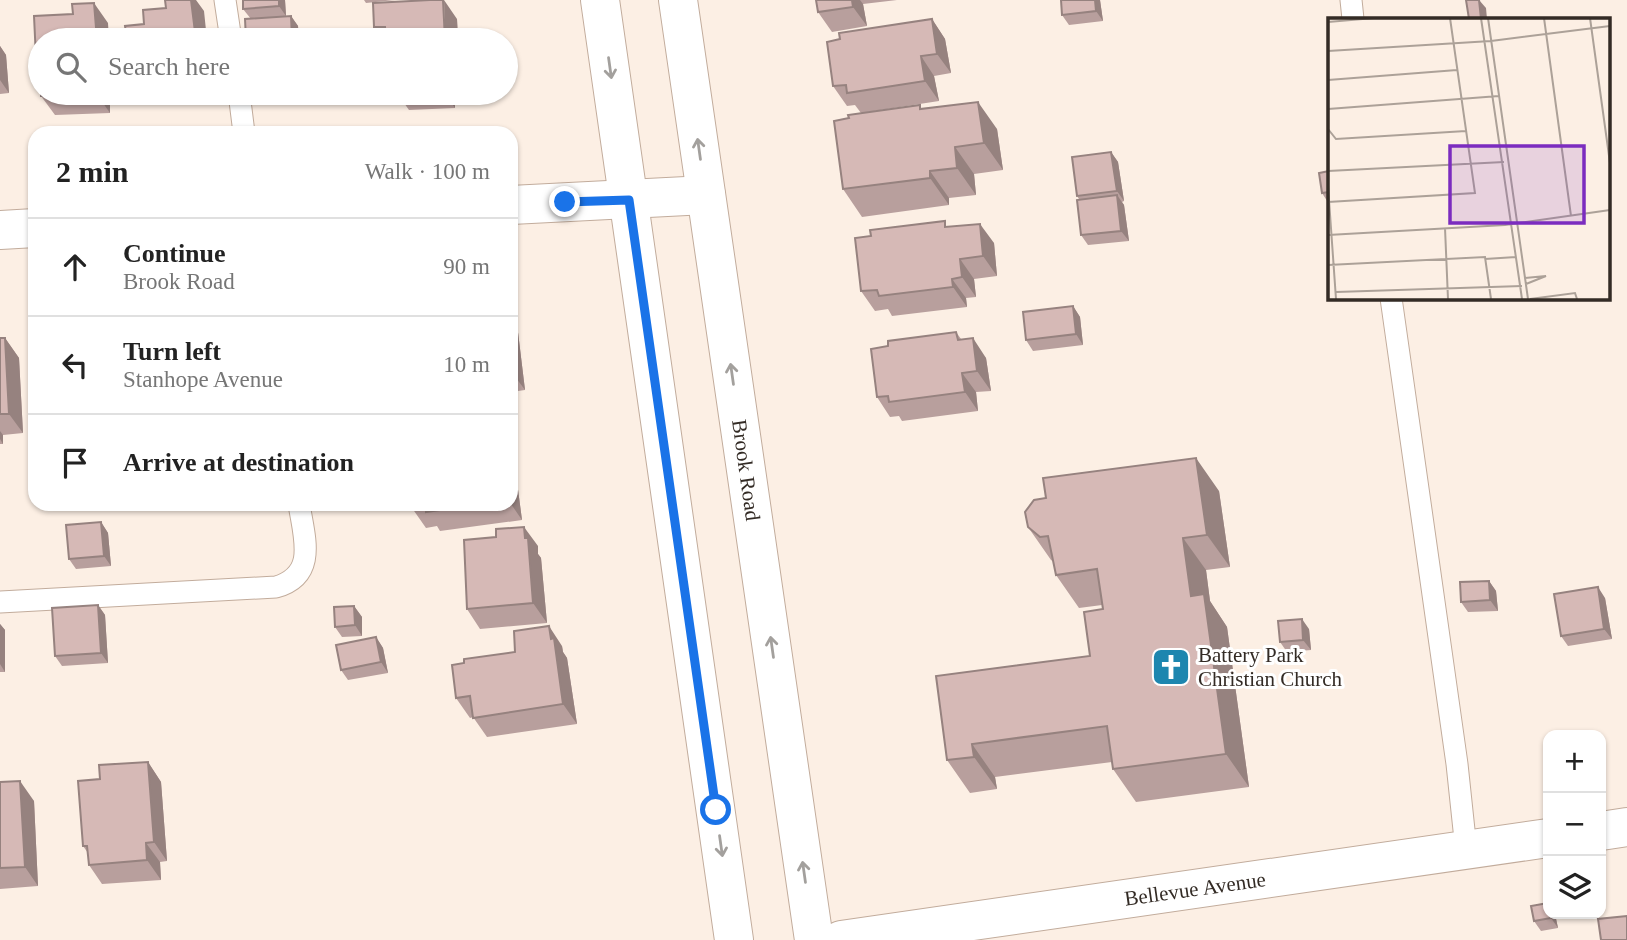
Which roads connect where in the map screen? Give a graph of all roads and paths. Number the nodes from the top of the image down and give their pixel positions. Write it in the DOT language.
graph roads {
  1 [pos="225,0"];
  2 [pos="600,0"];
  3 [pos="678,0"];
  4 [pos="1351,0"];
  5 [pos="1353,18"];
  6 [pos="229,28"];
  7 [pos="240,105"];
  8 [pos="243,126"];
  9 [pos="706,195"];
  10 [pos="629,200"];
  11 [pos="518,205"];
  12 [pos="28,228"];
  13 [pos="0,230"];
  14 [pos="1391,299"];
  15 [pos="300,511"];
  16 [pos="0,602"];
  17 [pos="1627,827"];
  18 [pos="1606,830"];
  19 [pos="1543,839"];
  20 [pos="1466,849"];
  21 [pos="734,940"];
  22 [pos="814,940"];
  23 [pos="841,940"];
  1 -- 6 [label="lane"];
  2 -- 10 [label="main road, one-way"];
  9 -- 3 [label="main road, Brook Road, one-way"];
  4 -- 5 [label="lane"];
  7 -- 8 [label="lane"];
  9 -- 10 [label="main road"];
  22 -- 9 [label="main road, Brook Road, one-way"];
  10 -- 11 [label="main road"];
  10 -- 21 [label="main road, one-way"];
  12 -- 13 [label="main road"];
  14 -- 20 [label="lane"];
  15 -- 16 [label="lane"];
  17 -- 18 [label="main road"];
  19 -- 20 [label="main road, Bellevue Avenue"];
  20 -- 23 [label="main road, Bellevue Avenue"];
}
